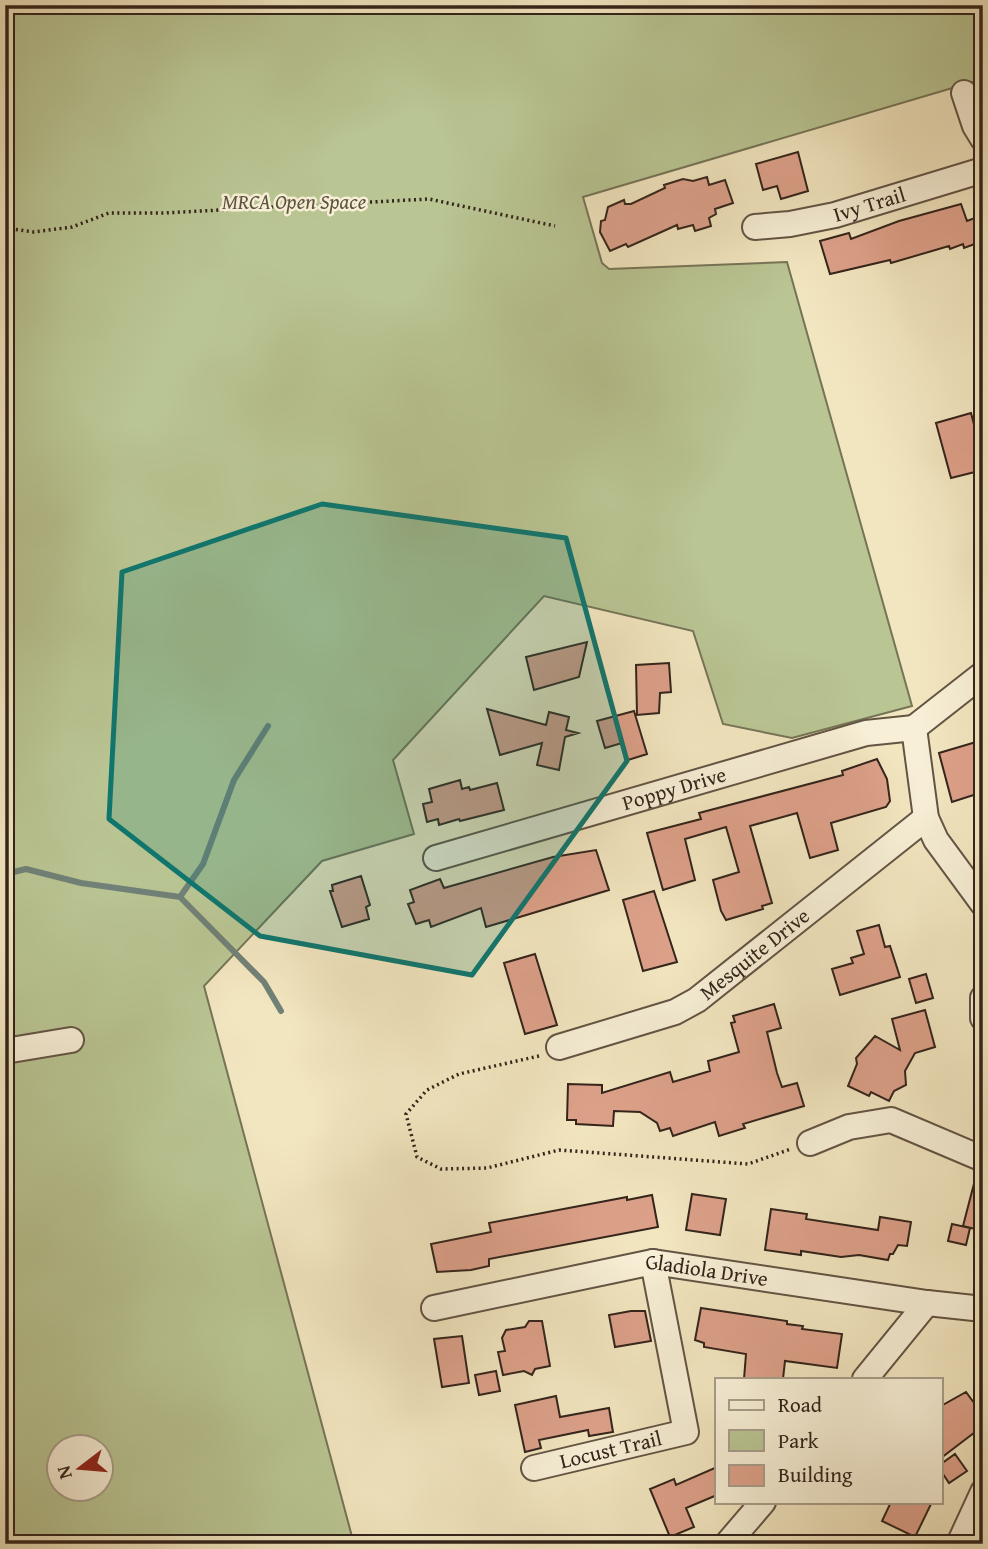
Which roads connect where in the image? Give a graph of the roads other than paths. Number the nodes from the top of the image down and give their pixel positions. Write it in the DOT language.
graph roads {
  1 [pos="964,93"];
  2 [pos="980,130"];
  3 [pos="983,170"];
  4 [pos="755,227"];
  5 [pos="983,674"];
  6 [pos="914,728"];
  7 [pos="926,818"];
  8 [pos="436,858"];
  9 [pos="983,904"];
  10 [pos="983,998"];
  11 [pos="983,1018"];
  12 [pos="71,1040"];
  13 [pos="559,1047"];
  14 [pos="5,1051"];
  15 [pos="810,1143"];
  16 [pos="983,1159"];
  17 [pos="653,1262"];
  18 [pos="927,1303"];
  19 [pos="433,1308"];
  20 [pos="983,1309"];
  21 [pos="866,1378"];
  22 [pos="534,1468"];
  23 [pos="983,1492"];
  24 [pos="761,1504"];
  25 [pos="727,1544"];
  26 [pos="959,1544"];
  1 -- 2 [label="street"];
  3 -- 4 [label="street, Ivy Trail"];
  5 -- 6 [label="street"];
  6 -- 7 [label="street"];
  6 -- 8 [label="street, Poppy Drive"];
  7 -- 9 [label="street"];
  7 -- 13 [label="street, Mesquite Drive"];
  10 -- 11 [label="street"];
  12 -- 14 [label="street"];
  15 -- 16 [label="street"];
  17 -- 18 [label="street, Gladiola Drive"];
  17 -- 19 [label="street, Gladiola Drive"];
  17 -- 22 [label="street, Locust Trail"];
  18 -- 20 [label="street, Gladiola Drive"];
  18 -- 21 [label="street"];
  23 -- 26 [label="street"];
  24 -- 25 [label="street"];
}
